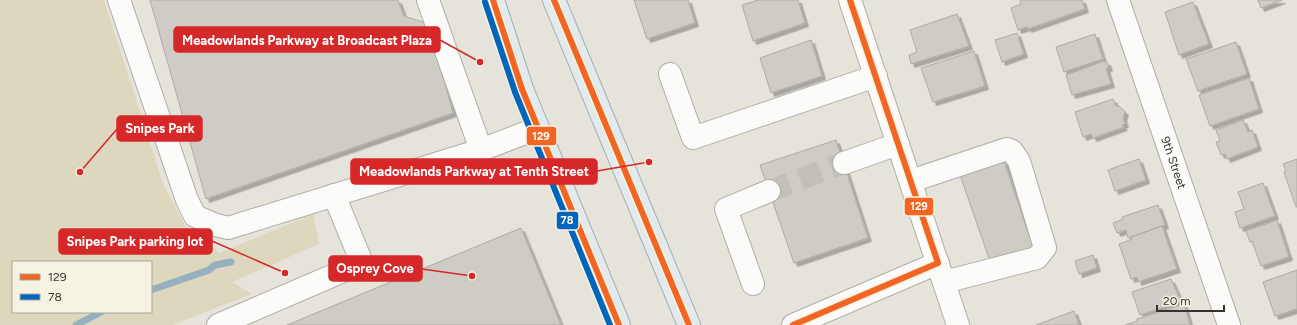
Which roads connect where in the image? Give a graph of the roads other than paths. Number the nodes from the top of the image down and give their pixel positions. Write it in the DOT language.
graph roads {
  1 [pos="119,0"];
  2 [pos="428,0"];
  3 [pos="494,0"];
  4 [pos="554,0"];
  5 [pos="850,0"];
  6 [pos="1118,0"];
  7 [pos="670,74"];
  8 [pos="876,76"];
  9 [pos="538,128"];
  10 [pos="898,144"];
  11 [pos="481,150"];
  12 [pos="844,163"];
  13 [pos="911,181"];
  14 [pos="769,191"];
  15 [pos="334,195"];
  16 [pos="941,273"];
  17 [pos="754,284"];
  18 [pos="218,325"];
  19 [pos="619,325"];
  20 [pos="689,325"];
  21 [pos="793,325"];
  22 [pos="958,325"];
  23 [pos="1229,325"];
  1 -- 15 [label="street"];
  2 -- 11 [label="street"];
  3 -- 9 [label="main road"];
  4 -- 20 [label="main road"];
  5 -- 8 [label="street"];
  6 -- 23 [label="street, 9th Street"];
  7 -- 8 [label="street"];
  8 -- 10 [label="street"];
  9 -- 11 [label="street"];
  9 -- 19 [label="main road"];
  10 -- 12 [label="street"];
  10 -- 13 [label="street"];
  11 -- 15 [label="street"];
  13 -- 16 [label="street"];
  13 -- 16 [label="street"];
  14 -- 17 [label="street"];
  15 -- 18 [label="street"];
  16 -- 21 [label="street"];
  16 -- 22 [label="street"];
}
